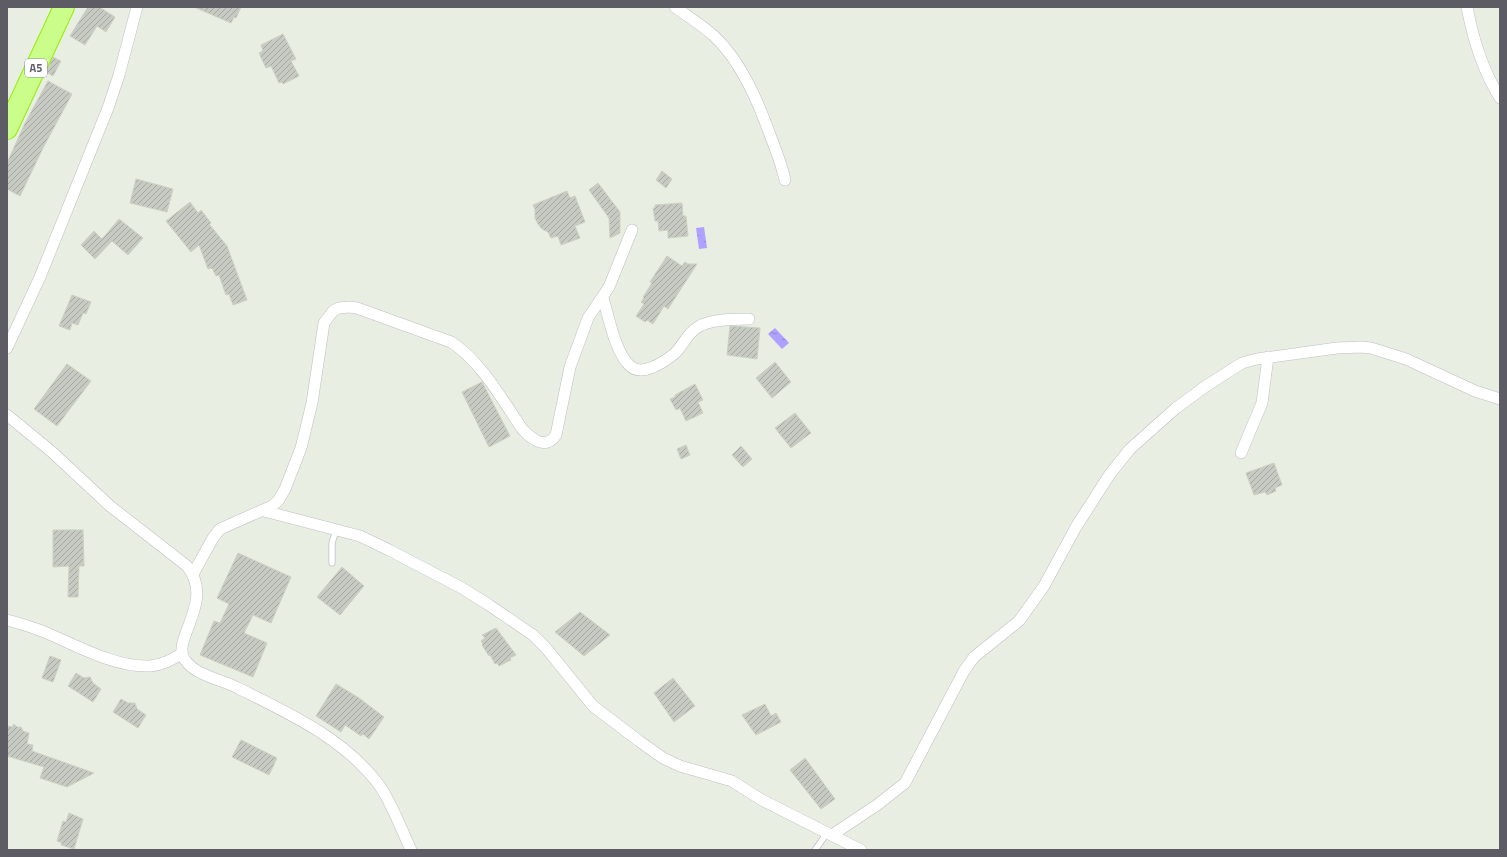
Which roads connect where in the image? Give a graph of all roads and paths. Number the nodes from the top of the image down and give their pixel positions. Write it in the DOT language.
graph roads {
  1 [pos="50,7"];
  2 [pos="64,7"];
  3 [pos="137,7"];
  4 [pos="675,7"];
  5 [pos="1467,7"];
  6 [pos="7,98"];
  7 [pos="1500,98"];
  8 [pos="7,129"];
  9 [pos="785,180"];
  10 [pos="632,230"];
  11 [pos="603,298"];
  12 [pos="749,318"];
  13 [pos="7,348"];
  14 [pos="1268,357"];
  15 [pos="1500,399"];
  16 [pos="7,415"];
  17 [pos="1241,453"];
  18 [pos="264,511"];
  19 [pos="336,530"];
  20 [pos="332,563"];
  21 [pos="193,574"];
  22 [pos="7,620"];
  23 [pos="181,654"];
  24 [pos="830,834"];
  25 [pos="411,850"];
  26 [pos="815,850"];
  27 [pos="861,850"];
  1 -- 6 [label="highway, A5"];
  2 -- 8 [label="highway, A5"];
  3 -- 13 [label="street"];
  4 -- 9 [label="street"];
  5 -- 7 [label="street"];
  10 -- 11 [label="street"];
  11 -- 12 [label="street"];
  11 -- 18 [label="street"];
  14 -- 15 [label="street"];
  14 -- 17 [label="street"];
  14 -- 24 [label="street"];
  16 -- 21 [label="street"];
  18 -- 19 [label="street"];
  18 -- 21 [label="street"];
  19 -- 20 [label="lane"];
  19 -- 24 [label="street"];
  21 -- 23 [label="street"];
  22 -- 23 [label="street"];
  23 -- 25 [label="street"];
  24 -- 26 [label="lane"];
  24 -- 27 [label="street"];
}
